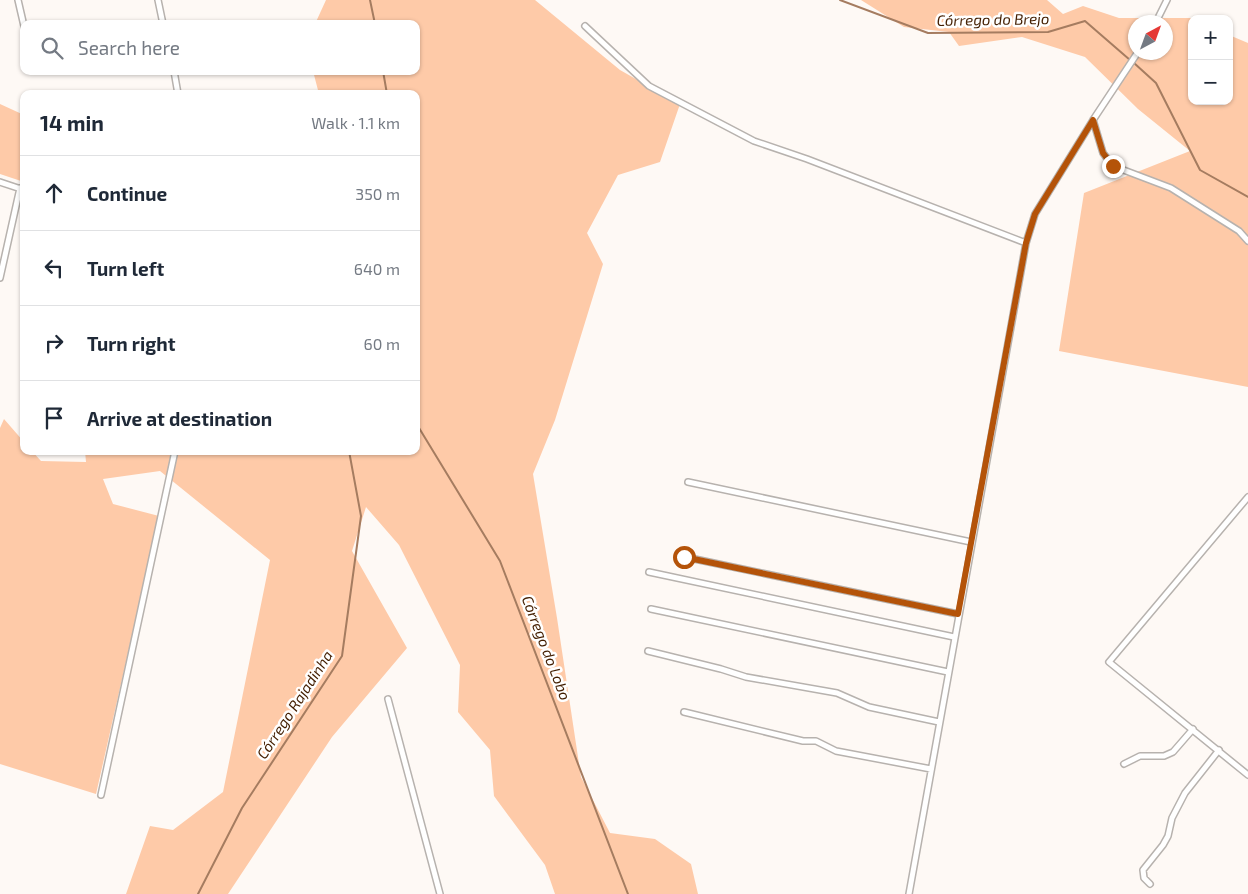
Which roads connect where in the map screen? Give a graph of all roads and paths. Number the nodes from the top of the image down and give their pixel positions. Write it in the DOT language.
graph roads {
  1 [pos="18,0"];
  2 [pos="158,0"];
  3 [pos="1168,0"];
  4 [pos="1160,15"];
  5 [pos="23,20"];
  6 [pos="162,20"];
  7 [pos="585,26"];
  8 [pos="1133,60"];
  9 [pos="175,75"];
  10 [pos="177,90"];
  11 [pos="1093,120"];
  12 [pos="0,182"];
  13 [pos="20,188"];
  14 [pos="20,197"];
  15 [pos="1248,241"];
  16 [pos="1026,243"];
  17 [pos="0,278"];
  18 [pos="174,455"];
  19 [pos="688,482"];
  20 [pos="1248,497"];
  21 [pos="972,542"];
  22 [pos="684,557"];
  23 [pos="649,572"];
  24 [pos="651,609"];
  25 [pos="958,614"];
  26 [pos="954,637"];
  27 [pos="648,651"];
  28 [pos="948,672"];
  29 [pos="388,699"];
  30 [pos="684,712"];
  31 [pos="939,722"];
  32 [pos="1193,730"];
  33 [pos="1219,750"];
  34 [pos="1124,764"];
  35 [pos="931,769"];
  36 [pos="1248,775"];
  37 [pos="100,795"];
  38 [pos="1150,884"];
  39 [pos="440,894"];
  40 [pos="909,894"];
  1 -- 5 [label="street"];
  2 -- 6 [label="street"];
  3 -- 4 [label="street"];
  7 -- 16 [label="street"];
  8 -- 11 [label="street"];
  9 -- 10 [label="street"];
  11 -- 15 [label="street"];
  11 -- 16 [label="street"];
  12 -- 13 [label="street"];
  14 -- 17 [label="street"];
  16 -- 21 [label="street"];
  18 -- 37 [label="street"];
  19 -- 21 [label="street"];
  20 -- 32 [label="street"];
  21 -- 25 [label="street"];
  22 -- 25 [label="street"];
  23 -- 26 [label="street"];
  24 -- 28 [label="street"];
  25 -- 26 [label="street"];
  26 -- 28 [label="street"];
  27 -- 31 [label="street"];
  28 -- 31 [label="street"];
  29 -- 39 [label="street"];
  30 -- 35 [label="street"];
  31 -- 35 [label="street"];
  32 -- 33 [label="street"];
  32 -- 34 [label="street"];
  33 -- 36 [label="street"];
  33 -- 38 [label="street"];
  35 -- 40 [label="street"];
}
